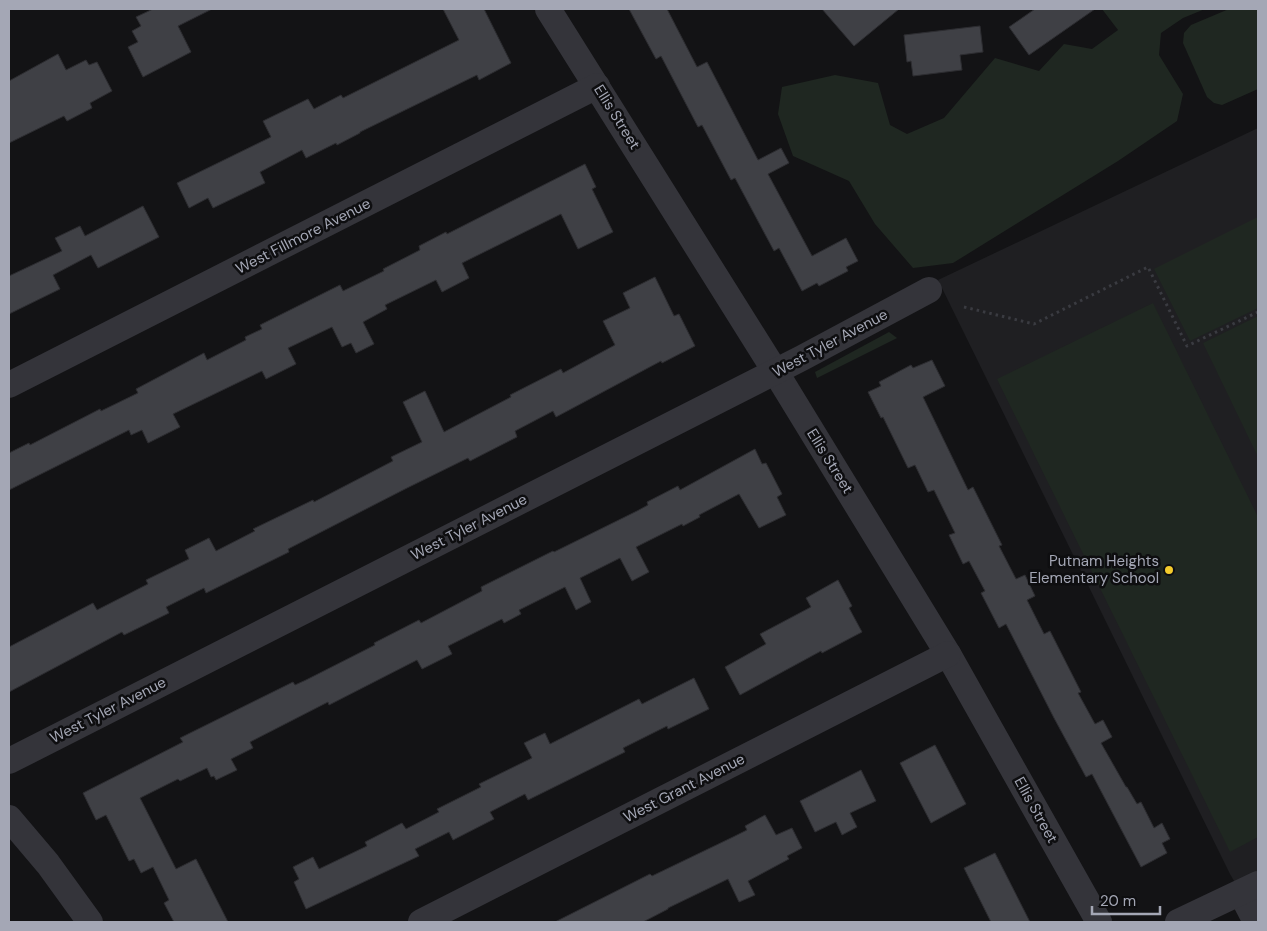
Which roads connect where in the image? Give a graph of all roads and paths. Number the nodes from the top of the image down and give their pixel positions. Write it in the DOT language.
graph roads {
  1 [pos="548,9"];
  2 [pos="597,86"];
  3 [pos="929,290"];
  4 [pos="964,307"];
  5 [pos="1258,312"];
  6 [pos="775,371"];
  7 [pos="9,385"];
  8 [pos="948,654"];
  9 [pos="9,761"];
  10 [pos="9,818"];
  11 [pos="1250,888"];
  12 [pos="90,922"];
  13 [pos="421,922"];
  14 [pos="1099,922"];
  15 [pos="1178,922"];
  16 [pos="1256,922"];
  1 -- 2 [label="street, Ellis Street"];
  2 -- 6 [label="street, Ellis Street"];
  2 -- 7 [label="street, West Fillmore Avenue"];
  3 -- 6 [label="street, West Tyler Avenue"];
  4 -- 5 [label="path"];
  6 -- 8 [label="street, Ellis Street"];
  6 -- 9 [label="street, West Tyler Avenue"];
  8 -- 13 [label="street, West Grant Avenue"];
  8 -- 14 [label="street, Ellis Street"];
  10 -- 12 [label="street"];
  11 -- 15 [label="street"];
  11 -- 16 [label="street"];
}
